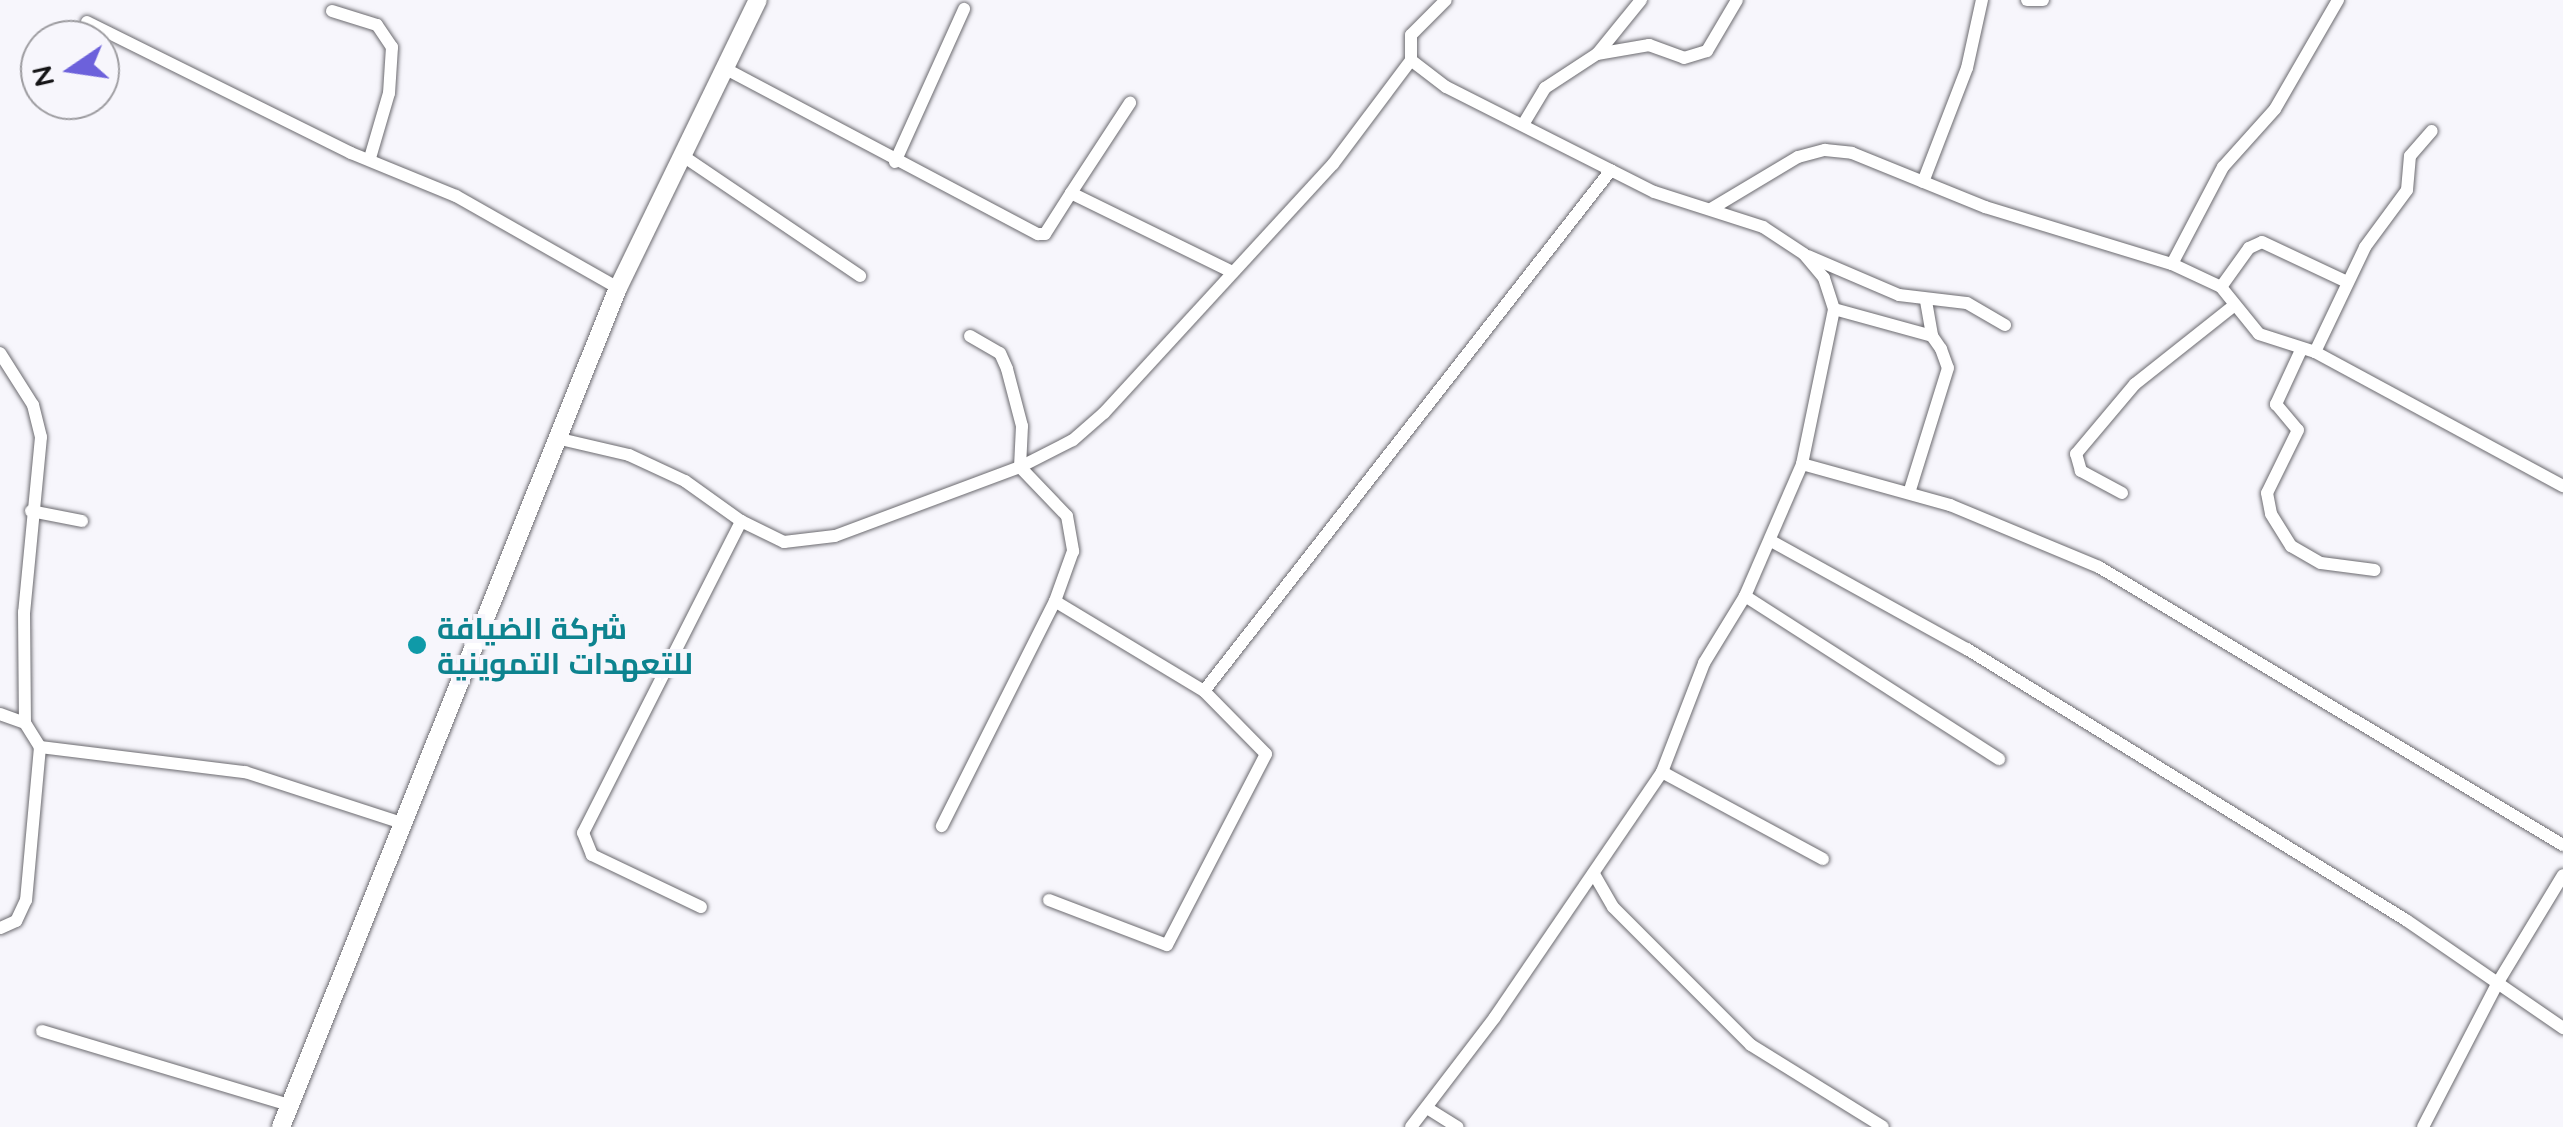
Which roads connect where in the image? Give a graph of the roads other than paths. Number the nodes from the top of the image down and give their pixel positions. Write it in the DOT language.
graph roads {
  1 [pos="758,0"];
  2 [pos="1446,0"];
  3 [pos="1640,0"];
  4 [pos="1737,0"];
  5 [pos="1982,0"];
  6 [pos="2027,0"];
  7 [pos="2044,0"];
  8 [pos="2338,0"];
  9 [pos="964,9"];
  10 [pos="332,11"];
  11 [pos="120,37"];
  12 [pos="1598,54"];
  13 [pos="1411,60"];
  14 [pos="726,69"];
  15 [pos="1130,103"];
  16 [pos="1524,123"];
  17 [pos="2432,131"];
  18 [pos="683,156"];
  19 [pos="370,158"];
  20 [pos="895,162"];
  21 [pos="1611,170"];
  22 [pos="1923,182"];
  23 [pos="1071,192"];
  24 [pos="1712,209"];
  25 [pos="1804,254"];
  26 [pos="2172,264"];
  27 [pos="1232,272"];
  28 [pos="860,276"];
  29 [pos="2347,282"];
  30 [pos="618,288"];
  31 [pos="2220,288"];
  32 [pos="1926,301"];
  33 [pos="2231,308"];
  34 [pos="1834,309"];
  35 [pos="2005,325"];
  36 [pos="970,336"];
  37 [pos="1932,336"];
  38 [pos="2308,351"];
  39 [pos="0,354"];
  40 [pos="556,438"];
  41 [pos="1802,464"];
  42 [pos="1020,468"];
  43 [pos="2563,486"];
  44 [pos="2122,492"];
  45 [pos="1909,493"];
  46 [pos="31,511"];
  47 [pos="82,520"];
  48 [pos="741,521"];
  49 [pos="1771,542"];
  50 [pos="2375,570"];
  51 [pos="1745,596"];
  52 [pos="1054,602"];
  53 [pos="1204,691"];
  54 [pos="0,714"];
  55 [pos="25,724"];
  56 [pos="40,748"];
  57 [pos="2000,759"];
  58 [pos="1662,772"];
  59 [pos="402,823"];
  60 [pos="942,826"];
  61 [pos="2563,845"];
  62 [pos="1824,860"];
  63 [pos="1594,874"];
  64 [pos="2563,876"];
  65 [pos="1049,900"];
  66 [pos="701,907"];
  67 [pos="0,928"];
  68 [pos="2497,984"];
  69 [pos="2563,1028"];
  70 [pos="42,1031"];
  71 [pos="289,1104"];
  72 [pos="1426,1108"];
  73 [pos="281,1127"];
  74 [pos="1411,1127"];
  75 [pos="1458,1127"];
  76 [pos="1883,1127"];
  77 [pos="2423,1127"];
  1 -- 14 [label="street"];
  2 -- 13 [label="street"];
  3 -- 12 [label="street"];
  4 -- 12 [label="street"];
  5 -- 22 [label="street"];
  6 -- 7 [label="street"];
  8 -- 26 [label="street"];
  9 -- 20 [label="street"];
  10 -- 19 [label="street"];
  11 -- 19 [label="street"];
  12 -- 16 [label="street"];
  13 -- 16 [label="street"];
  13 -- 27 [label="street"];
  14 -- 18 [label="street"];
  14 -- 20 [label="street"];
  15 -- 23 [label="street"];
  16 -- 21 [label="street"];
  17 -- 29 [label="street"];
  18 -- 28 [label="street"];
  18 -- 30 [label="street"];
  19 -- 30 [label="street"];
  20 -- 23 [label="street"];
  21 -- 24 [label="street"];
  21 -- 53 [label="street"];
  22 -- 24 [label="street"];
  22 -- 26 [label="street"];
  23 -- 27 [label="street"];
  24 -- 25 [label="street"];
  25 -- 32 [label="street"];
  25 -- 34 [label="street"];
  26 -- 31 [label="street"];
  27 -- 42 [label="street"];
  29 -- 31 [label="street"];
  29 -- 38 [label="street"];
  30 -- 40 [label="street"];
  31 -- 33 [label="street"];
  32 -- 35 [label="street"];
  32 -- 37 [label="street"];
  33 -- 38 [label="street"];
  33 -- 44 [label="street"];
  34 -- 37 [label="street"];
  34 -- 41 [label="street"];
  36 -- 42 [label="street"];
  37 -- 45 [label="street"];
  38 -- 43 [label="street"];
  38 -- 50 [label="street"];
  39 -- 46 [label="street"];
  40 -- 48 [label="street"];
  40 -- 59 [label="street"];
  41 -- 45 [label="street"];
  41 -- 49 [label="street"];
  42 -- 48 [label="street"];
  42 -- 52 [label="street"];
  45 -- 61 [label="street"];
  46 -- 47 [label="street"];
  46 -- 55 [label="street"];
  48 -- 66 [label="street"];
  49 -- 51 [label="street"];
  49 -- 68 [label="street"];
  51 -- 57 [label="street"];
  51 -- 58 [label="street"];
  52 -- 53 [label="street"];
  52 -- 60 [label="street"];
  53 -- 65 [label="street"];
  54 -- 55 [label="street"];
  55 -- 56 [label="street"];
  56 -- 59 [label="street"];
  56 -- 67 [label="street"];
  58 -- 62 [label="street"];
  58 -- 63 [label="street"];
  59 -- 71 [label="street"];
  63 -- 72 [label="street"];
  63 -- 76 [label="street"];
  64 -- 68 [label="street"];
  68 -- 69 [label="street"];
  68 -- 77 [label="street"];
  70 -- 71 [label="street"];
  71 -- 73 [label="street"];
  72 -- 74 [label="street"];
  72 -- 75 [label="street"];
}
